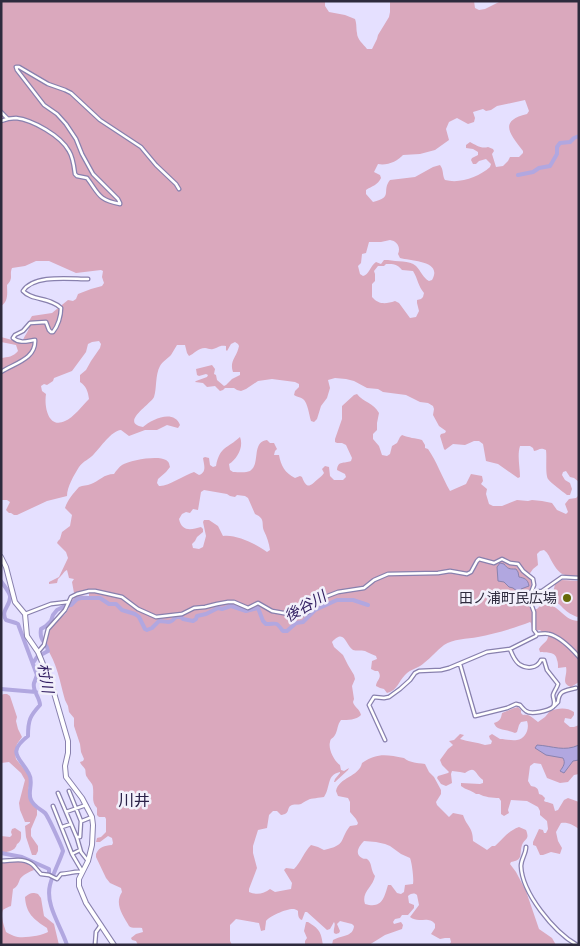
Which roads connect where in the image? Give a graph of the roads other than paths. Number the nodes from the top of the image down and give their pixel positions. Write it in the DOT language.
graph roads {
  1 [pos="1,112"];
  2 [pos="7,119"];
  3 [pos="1,121"];
  4 [pos="179,189"];
  5 [pos="88,280"];
  6 [pos="1,372"];
  7 [pos="1,557"];
  8 [pos="579,578"];
  9 [pos="532,592"];
  10 [pos="68,602"];
  11 [pos="24,614"];
  12 [pos="537,634"];
  13 [pos="510,649"];
  14 [pos="38,652"];
  15 [pos="579,657"];
  16 [pos="460,664"];
  17 [pos="576,688"];
  18 [pos="553,706"];
  19 [pos="385,740"];
  20 [pos="69,791"];
  21 [pos="58,794"];
  22 [pos="86,805"];
  23 [pos="53,806"];
  24 [pos="76,809"];
  25 [pos="66,812"];
  26 [pos="92,817"];
  27 [pos="82,821"];
  28 [pos="71,824"];
  29 [pos="62,827"];
  30 [pos="77,838"];
  31 [pos="526,848"];
  32 [pos="80,850"];
  33 [pos="72,854"];
  34 [pos="1,861"];
  35 [pos="88,861"];
  36 [pos="82,871"];
  37 [pos="100,925"];
  38 [pos="95,945"];
  39 [pos="114,945"];
  40 [pos="577,945"];
  1 -- 2 [label="street"];
  2 -- 3 [label="street"];
  2 -- 4 [label="street"];
  5 -- 6 [label="street"];
  7 -- 11 [label="main road"];
  8 -- 9 [label="street"];
  9 -- 10 [label="street"];
  9 -- 12 [label="street"];
  10 -- 11 [label="street"];
  10 -- 14 [label="street"];
  11 -- 14 [label="main road"];
  12 -- 13 [label="street"];
  12 -- 15 [label="street"];
  13 -- 16 [label="street"];
  13 -- 18 [label="street"];
  14 -- 22 [label="main road"];
  16 -- 18 [label="street"];
  16 -- 19 [label="street"];
  17 -- 18 [label="street"];
  20 -- 24 [label="street"];
  21 -- 25 [label="street"];
  22 -- 24 [label="street"];
  22 -- 26 [label="main road"];
  23 -- 29 [label="street"];
  24 -- 25 [label="street"];
  24 -- 27 [label="street"];
  25 -- 28 [label="street"];
  26 -- 27 [label="street"];
  26 -- 35 [label="main road"];
  27 -- 30 [label="street"];
  28 -- 29 [label="street"];
  28 -- 30 [label="street"];
  29 -- 33 [label="street"];
  30 -- 32 [label="street"];
  31 -- 40 [label="street"];
  32 -- 33 [label="street"];
  32 -- 35 [label="street"];
  33 -- 36 [label="street"];
  34 -- 36 [label="street"];
  35 -- 36 [label="main road"];
  36 -- 37 [label="main road"];
  37 -- 38 [label="street"];
  37 -- 39 [label="main road"];
}
